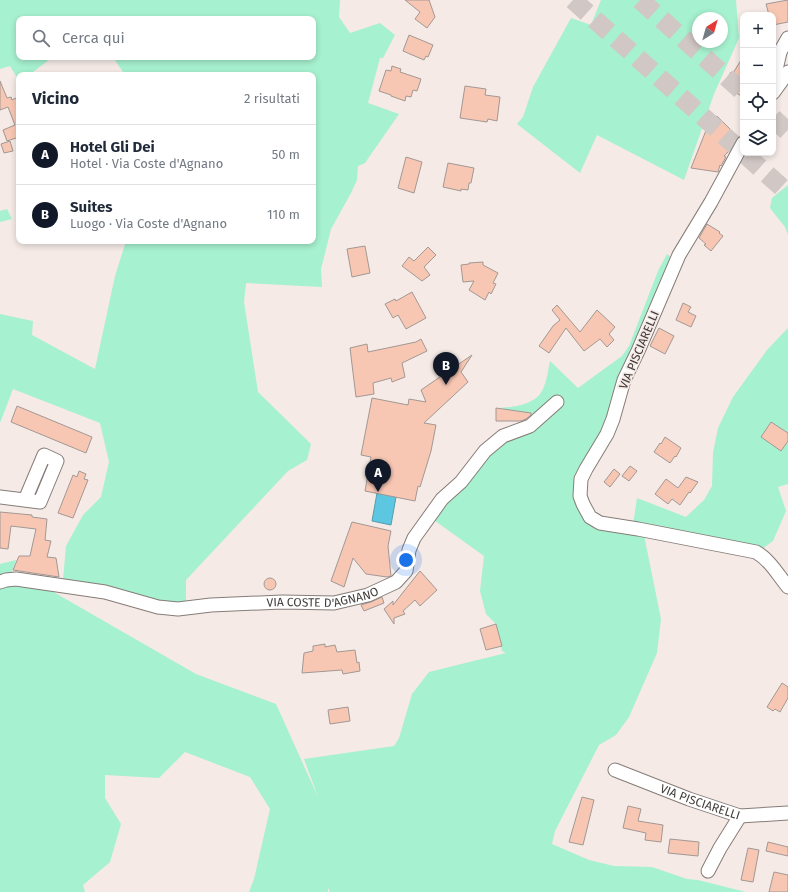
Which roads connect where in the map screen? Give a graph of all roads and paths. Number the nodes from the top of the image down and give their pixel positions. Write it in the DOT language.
graph roads {
  1 [pos="788,38"];
  2 [pos="776,70"];
  3 [pos="788,72"];
  4 [pos="776,89"];
  5 [pos="740,149"];
  6 [pos="557,402"];
  7 [pos="0,497"];
  8 [pos="25,500"];
  9 [pos="0,582"];
  10 [pos="788,587"];
  11 [pos="615,770"];
  12 [pos="788,814"];
  13 [pos="740,816"];
  14 [pos="708,871"];
  1 -- 2 [label="street"];
  3 -- 4 [label="street"];
  5 -- 10 [label="street, VIA PISCIARELLI"];
  6 -- 9 [label="street, VIA COSTE D'AGNANO"];
  7 -- 8 [label="street"];
  11 -- 13 [label="street, VIA PISCIARELLI"];
  12 -- 13 [label="street, VIA PISCIARELLI"];
  13 -- 14 [label="street"];
}
